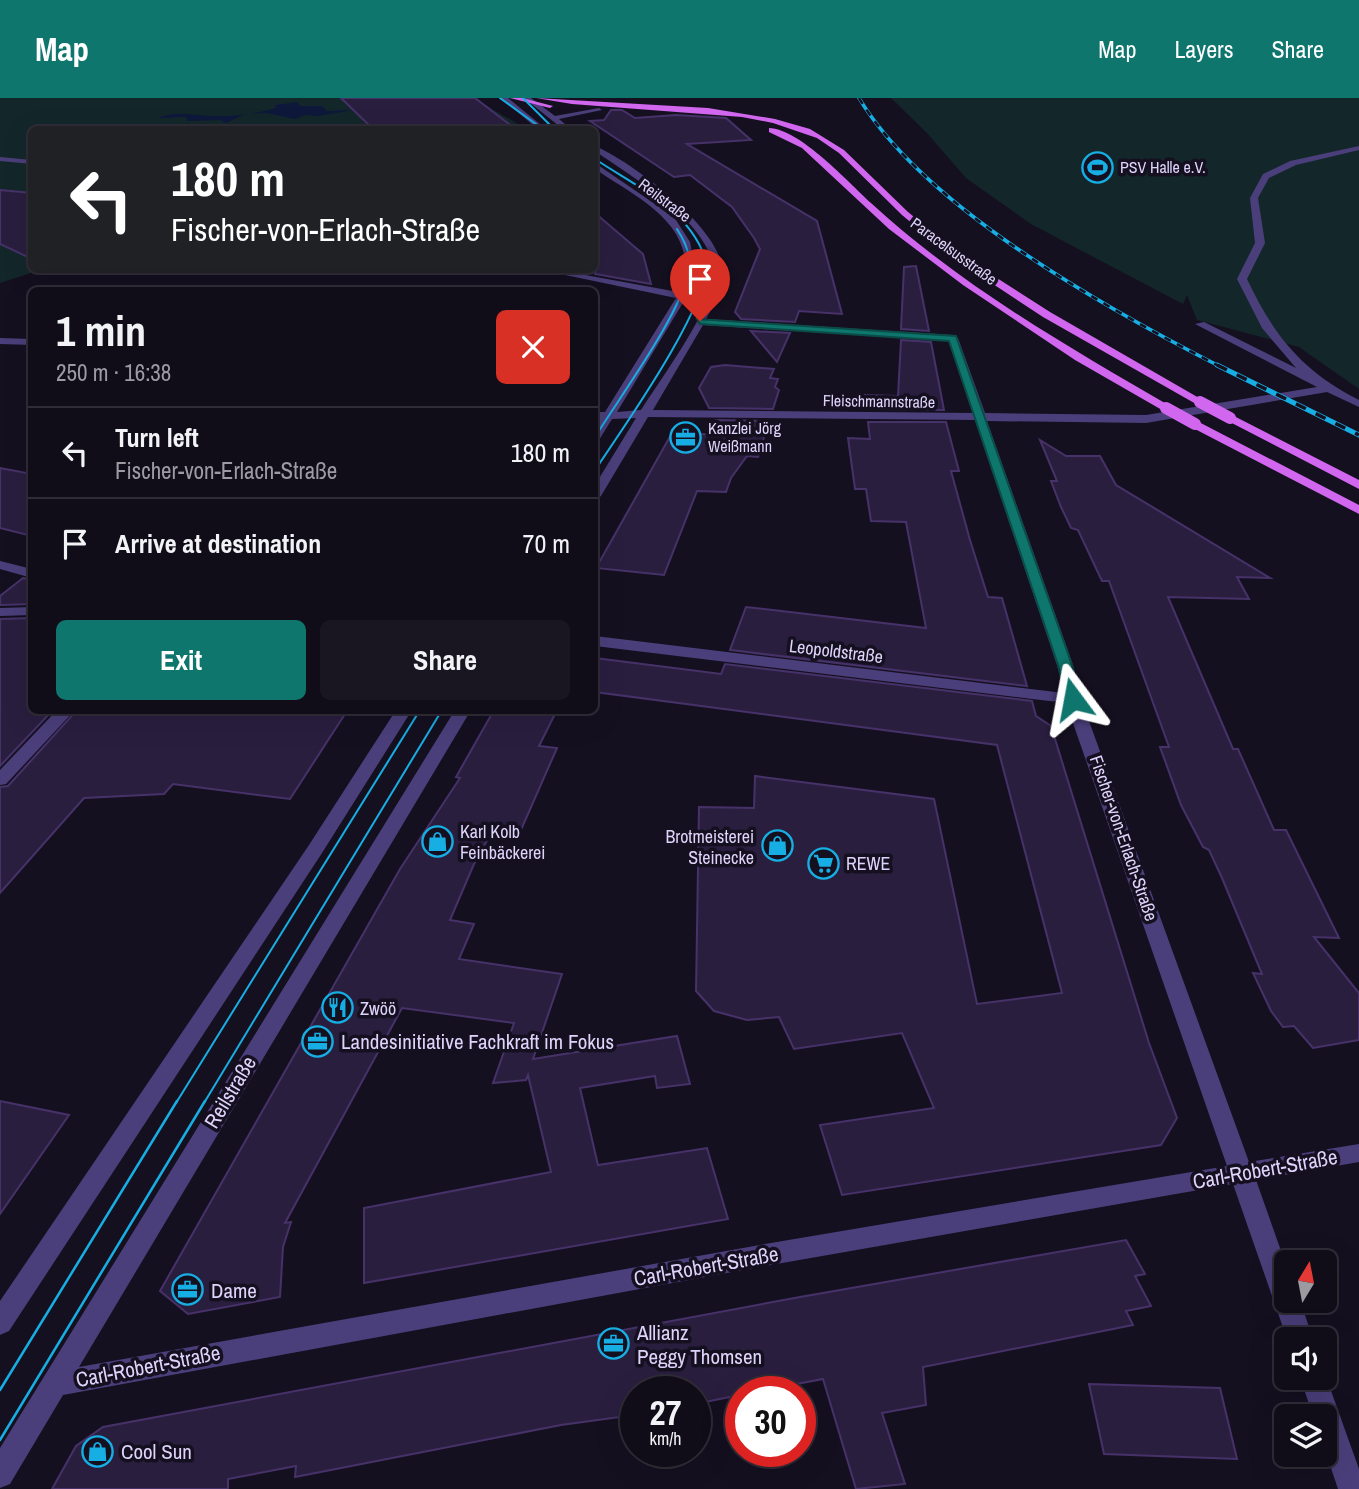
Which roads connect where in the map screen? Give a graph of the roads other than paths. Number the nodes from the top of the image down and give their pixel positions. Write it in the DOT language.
graph roads {
  1 [pos="504,98"];
  2 [pos="513,98"];
  3 [pos="548,98"];
  4 [pos="533,100"];
  5 [pos="598,110"];
  6 [pos="553,118"];
  7 [pos="539,126"];
  8 [pos="550,126"];
  9 [pos="564,126"];
  10 [pos="1359,148"];
  11 [pos="598,150"];
  12 [pos="0,159"];
  13 [pos="598,160"];
  14 [pos="28,162"];
  15 [pos="598,167"];
  16 [pos="624,170"];
  17 [pos="562,273"];
  18 [pos="682,296"];
  19 [pos="700,321"];
  20 [pos="1200,324"];
  21 [pos="0,341"];
  22 [pos="28,342"];
  23 [pos="1328,390"];
  24 [pos="1359,404"];
  25 [pos="643,414"];
  26 [pos="601,416"];
  27 [pos="979,419"];
  28 [pos="1359,485"];
  29 [pos="598,491"];
  30 [pos="1359,510"];
  31 [pos="0,565"];
  32 [pos="28,573"];
  33 [pos="28,611"];
  34 [pos="0,612"];
  35 [pos="598,641"];
  36 [pos="1073,699"];
  37 [pos="63,714"];
  38 [pos="401,714"];
  39 [pos="461,714"];
  40 [pos="0,780"];
  41 [pos="1359,1153"];
  42 [pos="1244,1175"];
  43 [pos="1274,1262"];
  44 [pos="0,1323"];
  45 [pos="54,1384"];
  46 [pos="1318,1390"];
  47 [pos="0,1474"];
  48 [pos="1352,1489"];
  1 -- 7 [label="street"];
  2 -- 4 [label="main road, Paracelsusstraße"];
  3 -- 4 [label="street"];
  4 -- 5 [label="main road, Paracelsusstraße"];
  4 -- 6 [label="street"];
  4 -- 8 [label="street"];
  4 -- 28 [label="main road, Paracelsusstraße, bridge"];
  5 -- 6 [label="street"];
  5 -- 30 [label="main road, Paracelsusstraße, bridge"];
  6 -- 9 [label="street"];
  10 -- 23 [label="street"];
  11 -- 16 [label="street, Reilstraße"];
  12 -- 14 [label="street"];
  13 -- 16 [label="street"];
  15 -- 18 [label="street, Reilstraße"];
  16 -- 19 [label="street, Reilstraße"];
  17 -- 18 [label="street"];
  18 -- 26 [label="street, Reilstraße"];
  19 -- 25 [label="street, Reilstraße"];
  19 -- 27 [label="street, Fischer-von-Erlach-Straße"];
  20 -- 23 [label="street"];
  21 -- 22 [label="street"];
  23 -- 24 [label="street"];
  23 -- 27 [label="street, Fleischmannstraße"];
  25 -- 26 [label="street"];
  25 -- 27 [label="street, Fleischmannstraße"];
  25 -- 29 [label="street, Reilstraße"];
  27 -- 36 [label="street, Fischer-von-Erlach-Straße"];
  31 -- 32 [label="street"];
  33 -- 34 [label="street"];
  35 -- 36 [label="street, Leopoldstraße"];
  36 -- 42 [label="street, Fischer-von-Erlach-Straße"];
  37 -- 40 [label="street"];
  38 -- 44 [label="street"];
  39 -- 45 [label="street, Reilstraße"];
  41 -- 42 [label="street, Carl-Robert-Straße"];
  42 -- 43 [label="street, Fischer-von-Erlach-Straße"];
  42 -- 45 [label="street, Carl-Robert-Straße"];
  45 -- 47 [label="street, Reilstraße"];
  46 -- 48 [label="street"];
}
